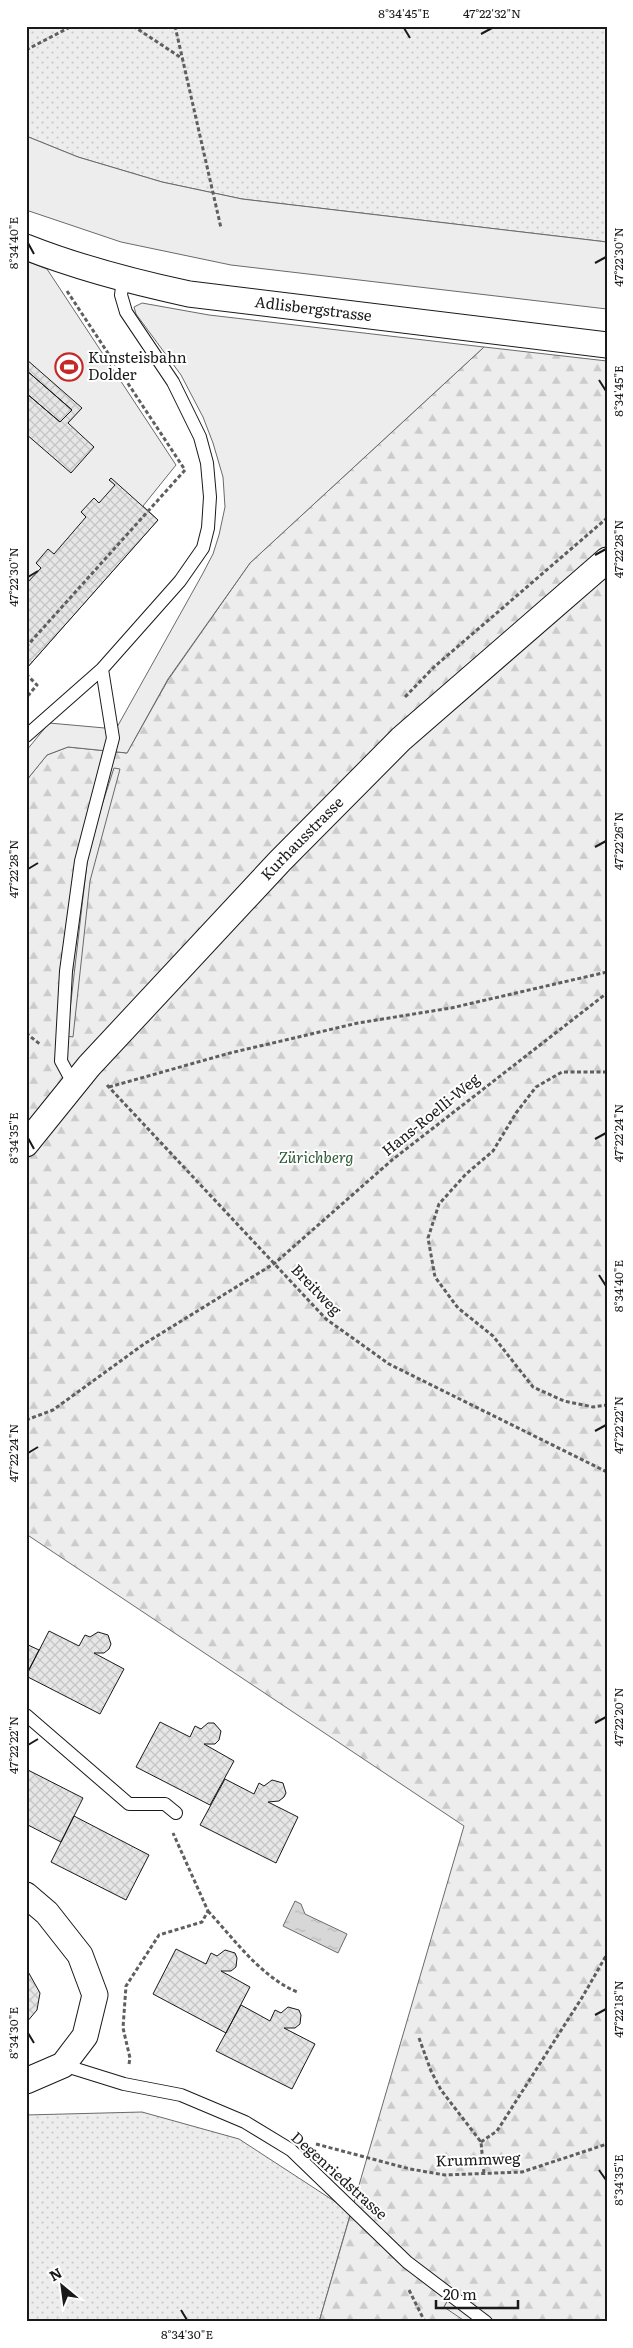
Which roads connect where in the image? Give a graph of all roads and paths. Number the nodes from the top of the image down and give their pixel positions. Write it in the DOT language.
graph roads {
  1 [pos="72,26"];
  2 [pos="134,26"];
  3 [pos="175,26"];
  4 [pos="26,50"];
  5 [pos="184,59"];
  6 [pos="221,228"];
  7 [pos="26,247"];
  8 [pos="123,279"];
  9 [pos="63,285"];
  10 [pos="607,345"];
  11 [pos="607,560"];
  12 [pos="26,647"];
  13 [pos="102,669"];
  14 [pos="26,674"];
  15 [pos="26,698"];
  16 [pos="26,736"];
  17 [pos="607,972"];
  18 [pos="607,994"];
  19 [pos="90,1066"];
  20 [pos="607,1072"];
  21 [pos="74,1085"];
  22 [pos="109,1087"];
  23 [pos="26,1144"];
  24 [pos="275,1262"];
  25 [pos="607,1405"];
  26 [pos="26,1420"];
  27 [pos="607,1472"];
  28 [pos="26,1715"];
  29 [pos="176,1813"];
  30 [pos="26,1895"];
  31 [pos="208,1910"];
  32 [pos="607,1954"];
  33 [pos="297,1992"];
  34 [pos="419,2038"];
  35 [pos="63,2065"];
  36 [pos="26,2081"];
  37 [pos="124,2084"];
  38 [pos="481,2142"];
  39 [pos="607,2144"];
  40 [pos="292,2150"];
  41 [pos="484,2174"];
  42 [pos="486,2322"];
  1 -- 4 [label="path"];
  2 -- 5 [label="path"];
  3 -- 5 [label="path"];
  5 -- 6 [label="path"];
  7 -- 8 [label="street, Adlisbergstrasse"];
  8 -- 10 [label="street, Adlisbergstrasse"];
  8 -- 13 [label="lane"];
  9 -- 12 [label="path"];
  11 -- 19 [label="street, Kurhausstrasse"];
  13 -- 16 [label="lane"];
  13 -- 21 [label="lane"];
  14 -- 15 [label="path"];
  17 -- 22 [label="path"];
  18 -- 24 [label="path, Hans-Roelli-Weg"];
  19 -- 21 [label="street, Kurhausstrasse"];
  19 -- 22 [label="path, Breitweg"];
  20 -- 25 [label="path"];
  21 -- 23 [label="street, Kurhausstrasse"];
  22 -- 24 [label="path, Breitweg"];
  24 -- 26 [label="path, Hans-Roelli-Weg"];
  24 -- 27 [label="path, Breitweg"];
  28 -- 29 [label="lane"];
  29 -- 31 [label="path"];
  30 -- 35 [label="street"];
  31 -- 33 [label="path"];
  31 -- 37 [label="path"];
  32 -- 38 [label="path"];
  34 -- 38 [label="path"];
  35 -- 36 [label="street"];
  35 -- 37 [label="lane, Degenriedstrasse"];
  37 -- 40 [label="lane, Degenriedstrasse"];
  38 -- 41 [label="path"];
  39 -- 41 [label="path, Krummweg"];
  40 -- 41 [label="path, Krummweg"];
  40 -- 42 [label="lane, Degenriedstrasse"];
}
